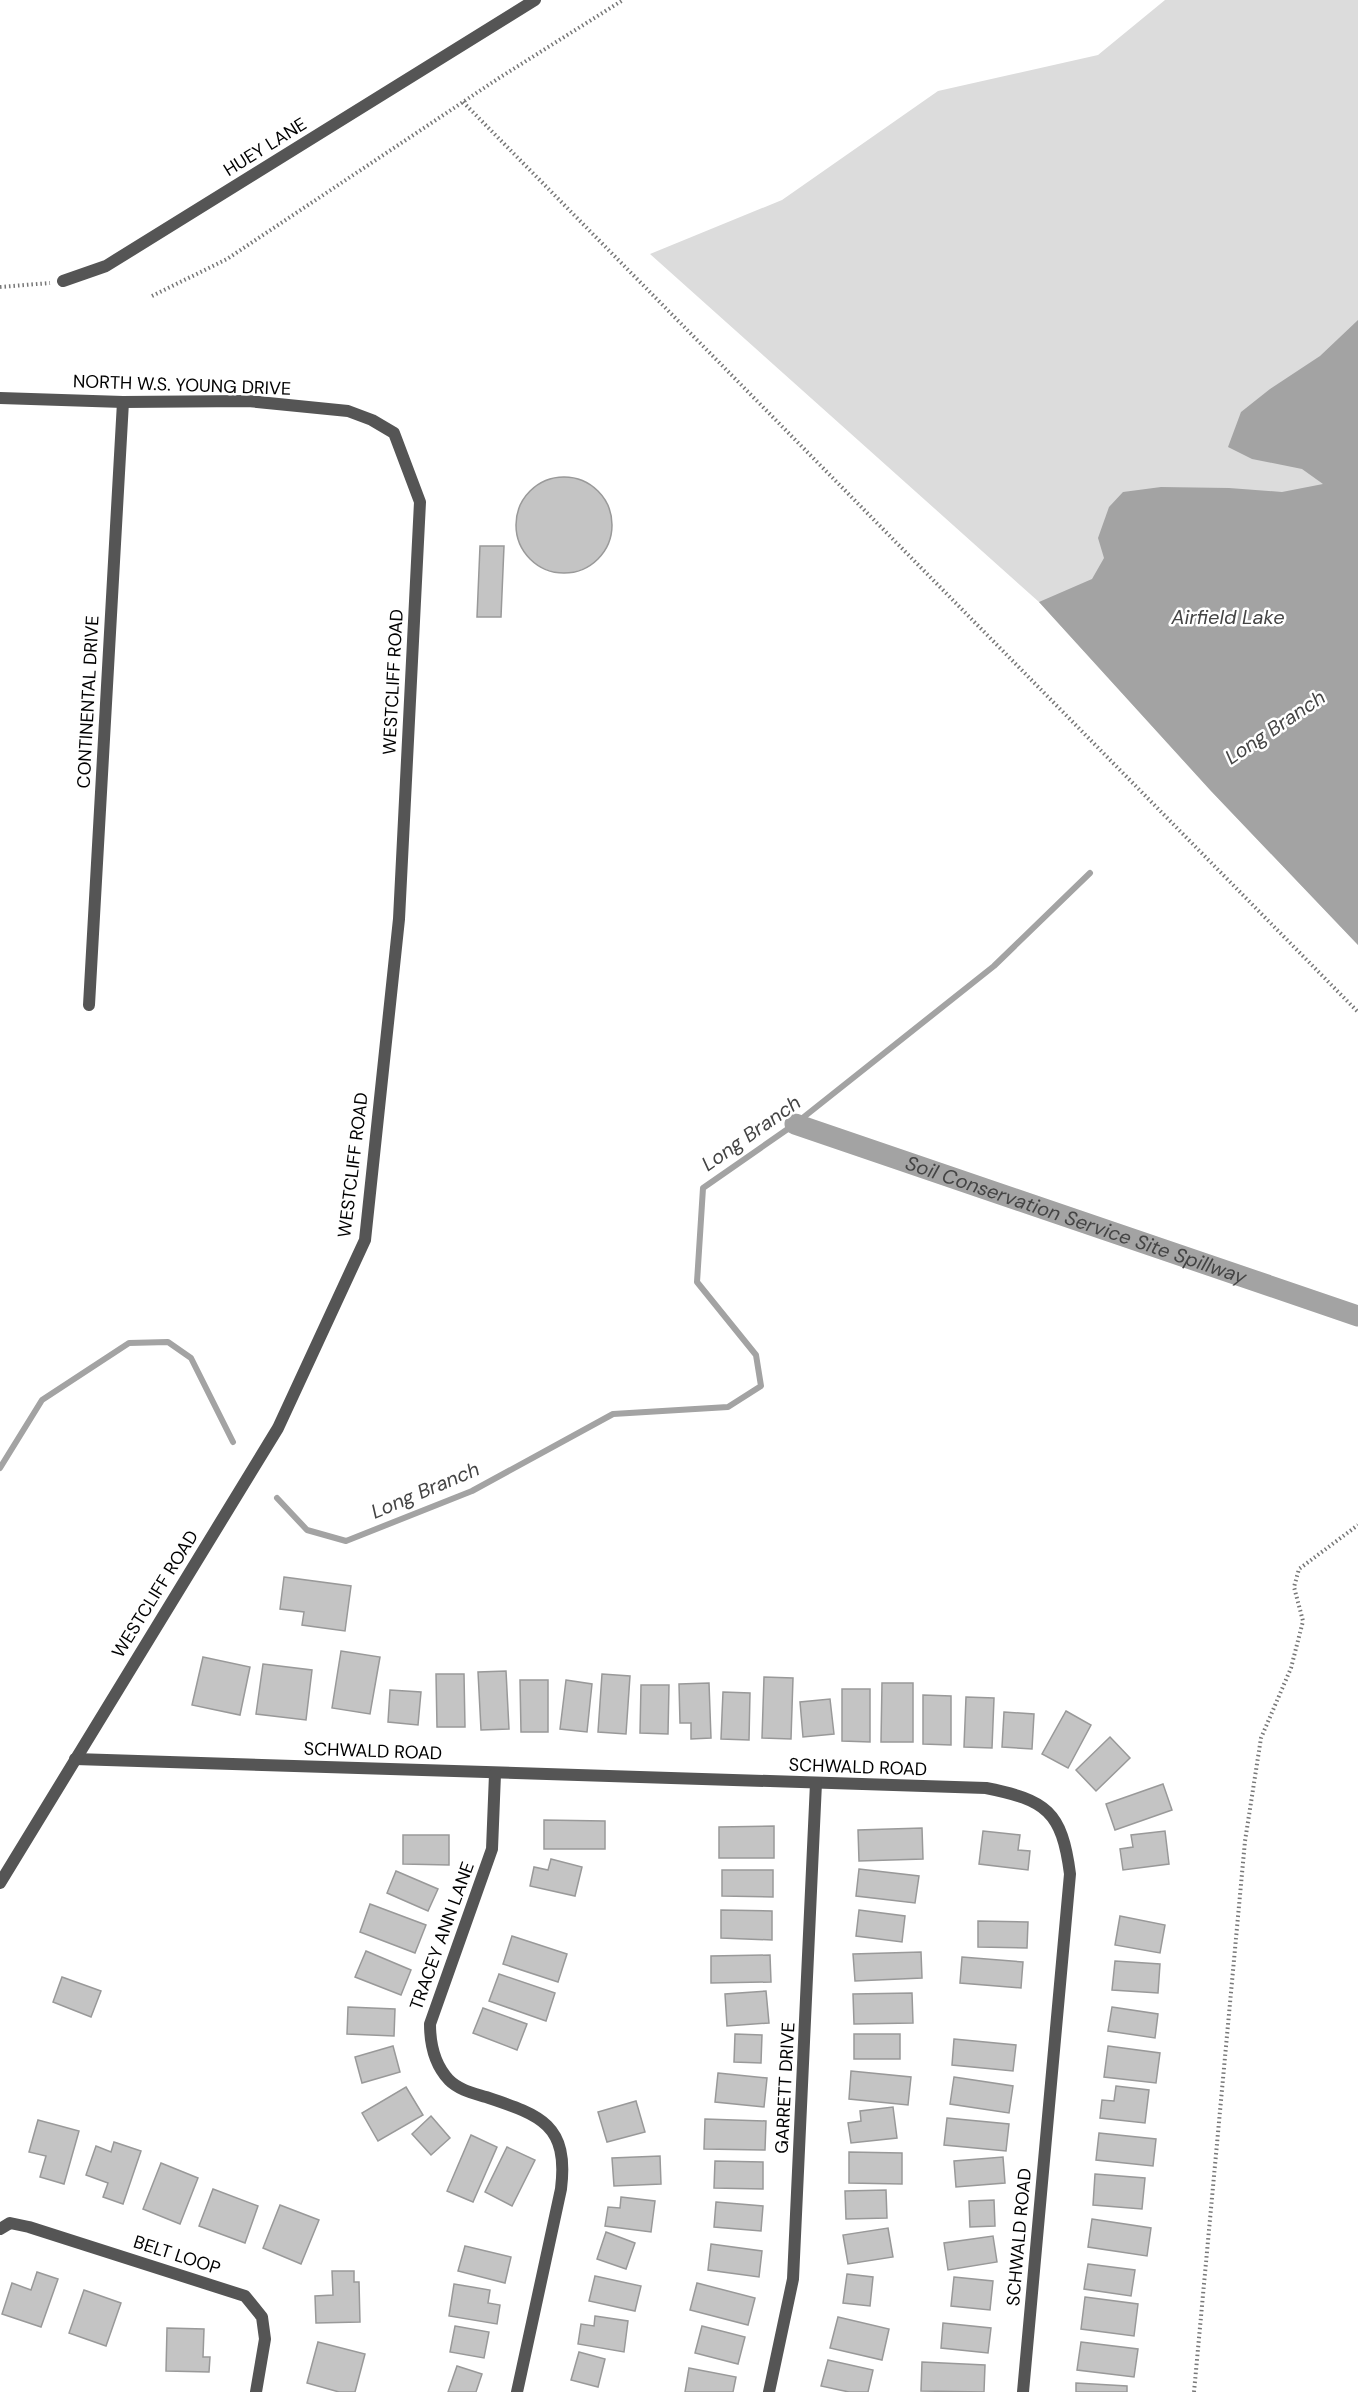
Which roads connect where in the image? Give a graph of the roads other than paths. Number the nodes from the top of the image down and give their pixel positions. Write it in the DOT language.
graph roads {
  1 [pos="535,0"];
  2 [pos="63,281"];
  3 [pos="0,398"];
  4 [pos="123,402"];
  5 [pos="394,433"];
  6 [pos="88,1005"];
  7 [pos="75,1759"];
  8 [pos="495,1774"];
  9 [pos="816,1784"];
  10 [pos="0,1883"];
  11 [pos="0,2229"];
  12 [pos="256,2392"];
  13 [pos="517,2392"];
  14 [pos="768,2392"];
  15 [pos="1023,2392"];
  1 -- 2 [label="street, HUEY LANE"];
  3 -- 4 [label="street, NORTH W.S. YOUNG DRIVE"];
  4 -- 5 [label="street, NORTH W.S. YOUNG DRIVE"];
  4 -- 6 [label="street, CONTINENTAL DRIVE"];
  5 -- 7 [label="street, WESTCLIFF ROAD"];
  7 -- 8 [label="street, SCHWALD ROAD"];
  7 -- 10 [label="street, WESTCLIFF ROAD"];
  8 -- 9 [label="street, SCHWALD ROAD"];
  8 -- 13 [label="street, TRACEY ANN LANE"];
  9 -- 14 [label="street, GARRETT DRIVE"];
  9 -- 15 [label="street, SCHWALD ROAD"];
  11 -- 12 [label="street, BELT LOOP"];
}
